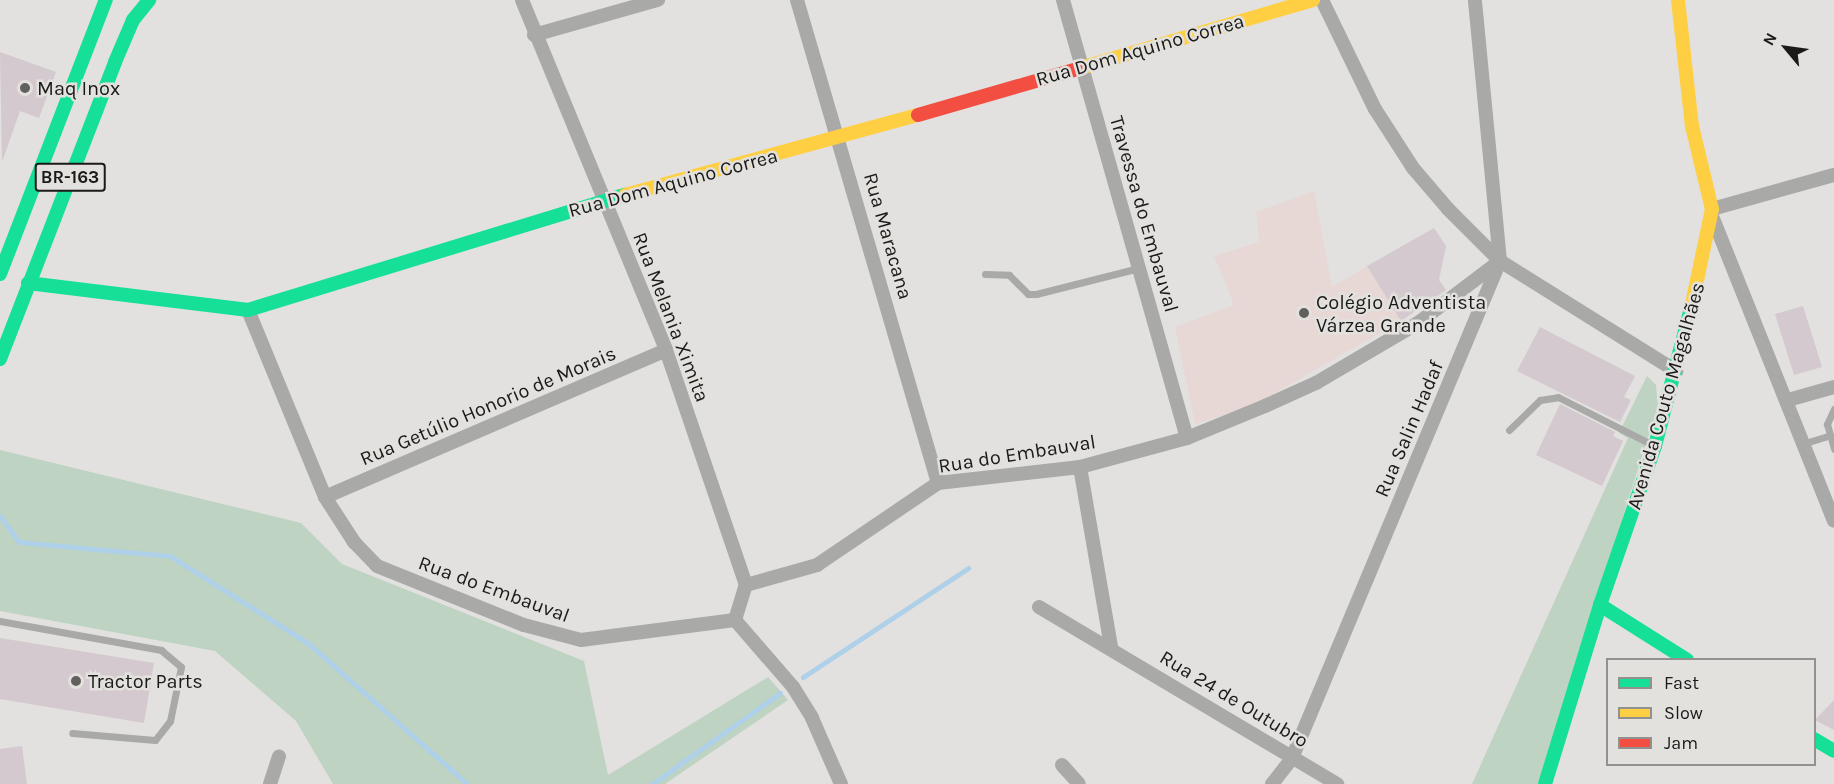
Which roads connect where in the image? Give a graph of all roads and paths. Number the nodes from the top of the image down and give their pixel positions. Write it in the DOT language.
graph roads {
  1 [pos="149,0"];
  2 [pos="522,0"];
  3 [pos="658,0"];
  4 [pos="798,0"];
  5 [pos="1063,0"];
  6 [pos="1313,0"];
  7 [pos="1322,0"];
  8 [pos="1475,0"];
  9 [pos="1678,0"];
  10 [pos="101,4"];
  11 [pos="534,35"];
  12 [pos="1081,67"];
  13 [pos="840,138"];
  14 [pos="1834,175"];
  15 [pos="605,200"];
  16 [pos="1712,212"];
  17 [pos="1500,261"];
  18 [pos="1141,268"];
  19 [pos="0,274"];
  20 [pos="985,274"];
  21 [pos="28,283"];
  22 [pos="248,310"];
  23 [pos="666,350"];
  24 [pos="0,359"];
  25 [pos="1676,371"];
  26 [pos="1834,387"];
  27 [pos="1788,400"];
  28 [pos="1834,410"];
  29 [pos="1509,430"];
  30 [pos="1828,436"];
  31 [pos="1187,438"];
  32 [pos="1805,443"];
  33 [pos="1655,446"];
  34 [pos="1834,449"];
  35 [pos="1080,468"];
  36 [pos="938,483"];
  37 [pos="325,497"];
  38 [pos="1834,520"];
  39 [pos="746,585"];
  40 [pos="1600,605"];
  41 [pos="1039,607"];
  42 [pos="735,620"];
  43 [pos="0,621"];
  44 [pos="1111,648"];
  45 [pos="1684,658"];
  46 [pos="72,733"];
  47 [pos="1816,740"];
  48 [pos="1834,751"];
  49 [pos="279,756"];
  50 [pos="1292,758"];
  51 [pos="1062,765"];
  52 [pos="270,784"];
  53 [pos="841,784"];
  54 [pos="1079,784"];
  55 [pos="1272,784"];
  56 [pos="1336,784"];
  57 [pos="1545,784"];
  1 -- 21 [label="main road, BR-163"];
  2 -- 11 [label="street, Rua Melania Ximita"];
  3 -- 11 [label="street"];
  4 -- 13 [label="street, Rua Maracana"];
  5 -- 12 [label="street, Travessa do Embauval"];
  6 -- 12 [label="main road, Rua Dom Aquino Correa"];
  7 -- 17 [label="street"];
  8 -- 17 [label="street, Rua Salin Hadaf"];
  9 -- 16 [label="main road, Avenida Couto Magalhães"];
  10 -- 19 [label="main road, BR-163"];
  11 -- 15 [label="street, Rua Melania Ximita"];
  12 -- 13 [label="main road, Rua Dom Aquino Correa"];
  12 -- 18 [label="street, Travessa do Embauval"];
  13 -- 15 [label="main road, Rua Dom Aquino Correa"];
  13 -- 36 [label="street, Rua Maracana"];
  14 -- 16 [label="street"];
  15 -- 22 [label="main road, Rua Dom Aquino Correa"];
  15 -- 23 [label="street, Rua Melania Ximita"];
  16 -- 25 [label="main road, Avenida Couto Magalhães"];
  16 -- 27 [label="street"];
  17 -- 25 [label="street"];
  17 -- 31 [label="street, Rua do Embauval"];
  17 -- 50 [label="street, Rua Salin Hadaf"];
  18 -- 20 [label="lane"];
  18 -- 31 [label="street, Travessa do Embauval"];
  21 -- 22 [label="main road, Rua Dom Aquino Correa"];
  21 -- 24 [label="main road, BR-163"];
  22 -- 37 [label="street, Rua do Embauval"];
  23 -- 37 [label="street, Rua Getúlio Honorio de Morais"];
  23 -- 39 [label="street, Rua Melania Ximita"];
  25 -- 33 [label="main road, Avenida Couto Magalhães"];
  26 -- 27 [label="street"];
  27 -- 32 [label="street"];
  28 -- 30 [label="lane"];
  29 -- 33 [label="lane"];
  30 -- 32 [label="lane"];
  30 -- 34 [label="lane"];
  31 -- 35 [label="street, Rua do Embauval"];
  32 -- 38 [label="street"];
  33 -- 40 [label="main road, Avenida Couto Magalhães"];
  35 -- 36 [label="street, Rua do Embauval"];
  35 -- 44 [label="street"];
  36 -- 39 [label="street, Rua do Embauval"];
  37 -- 42 [label="street, Rua do Embauval"];
  39 -- 42 [label="street"];
  40 -- 45 [label="main road"];
  40 -- 57 [label="main road, Avenida Couto Magalhães"];
  41 -- 44 [label="street, Rua 24 de Outubro"];
  42 -- 53 [label="street"];
  43 -- 46 [label="lane"];
  44 -- 50 [label="street, Rua 24 de Outubro"];
  47 -- 48 [label="main road"];
  49 -- 52 [label="street"];
  50 -- 55 [label="street, Rua Salin Hadaf"];
  50 -- 56 [label="street, Rua 24 de Outubro"];
  51 -- 54 [label="street"];
}
